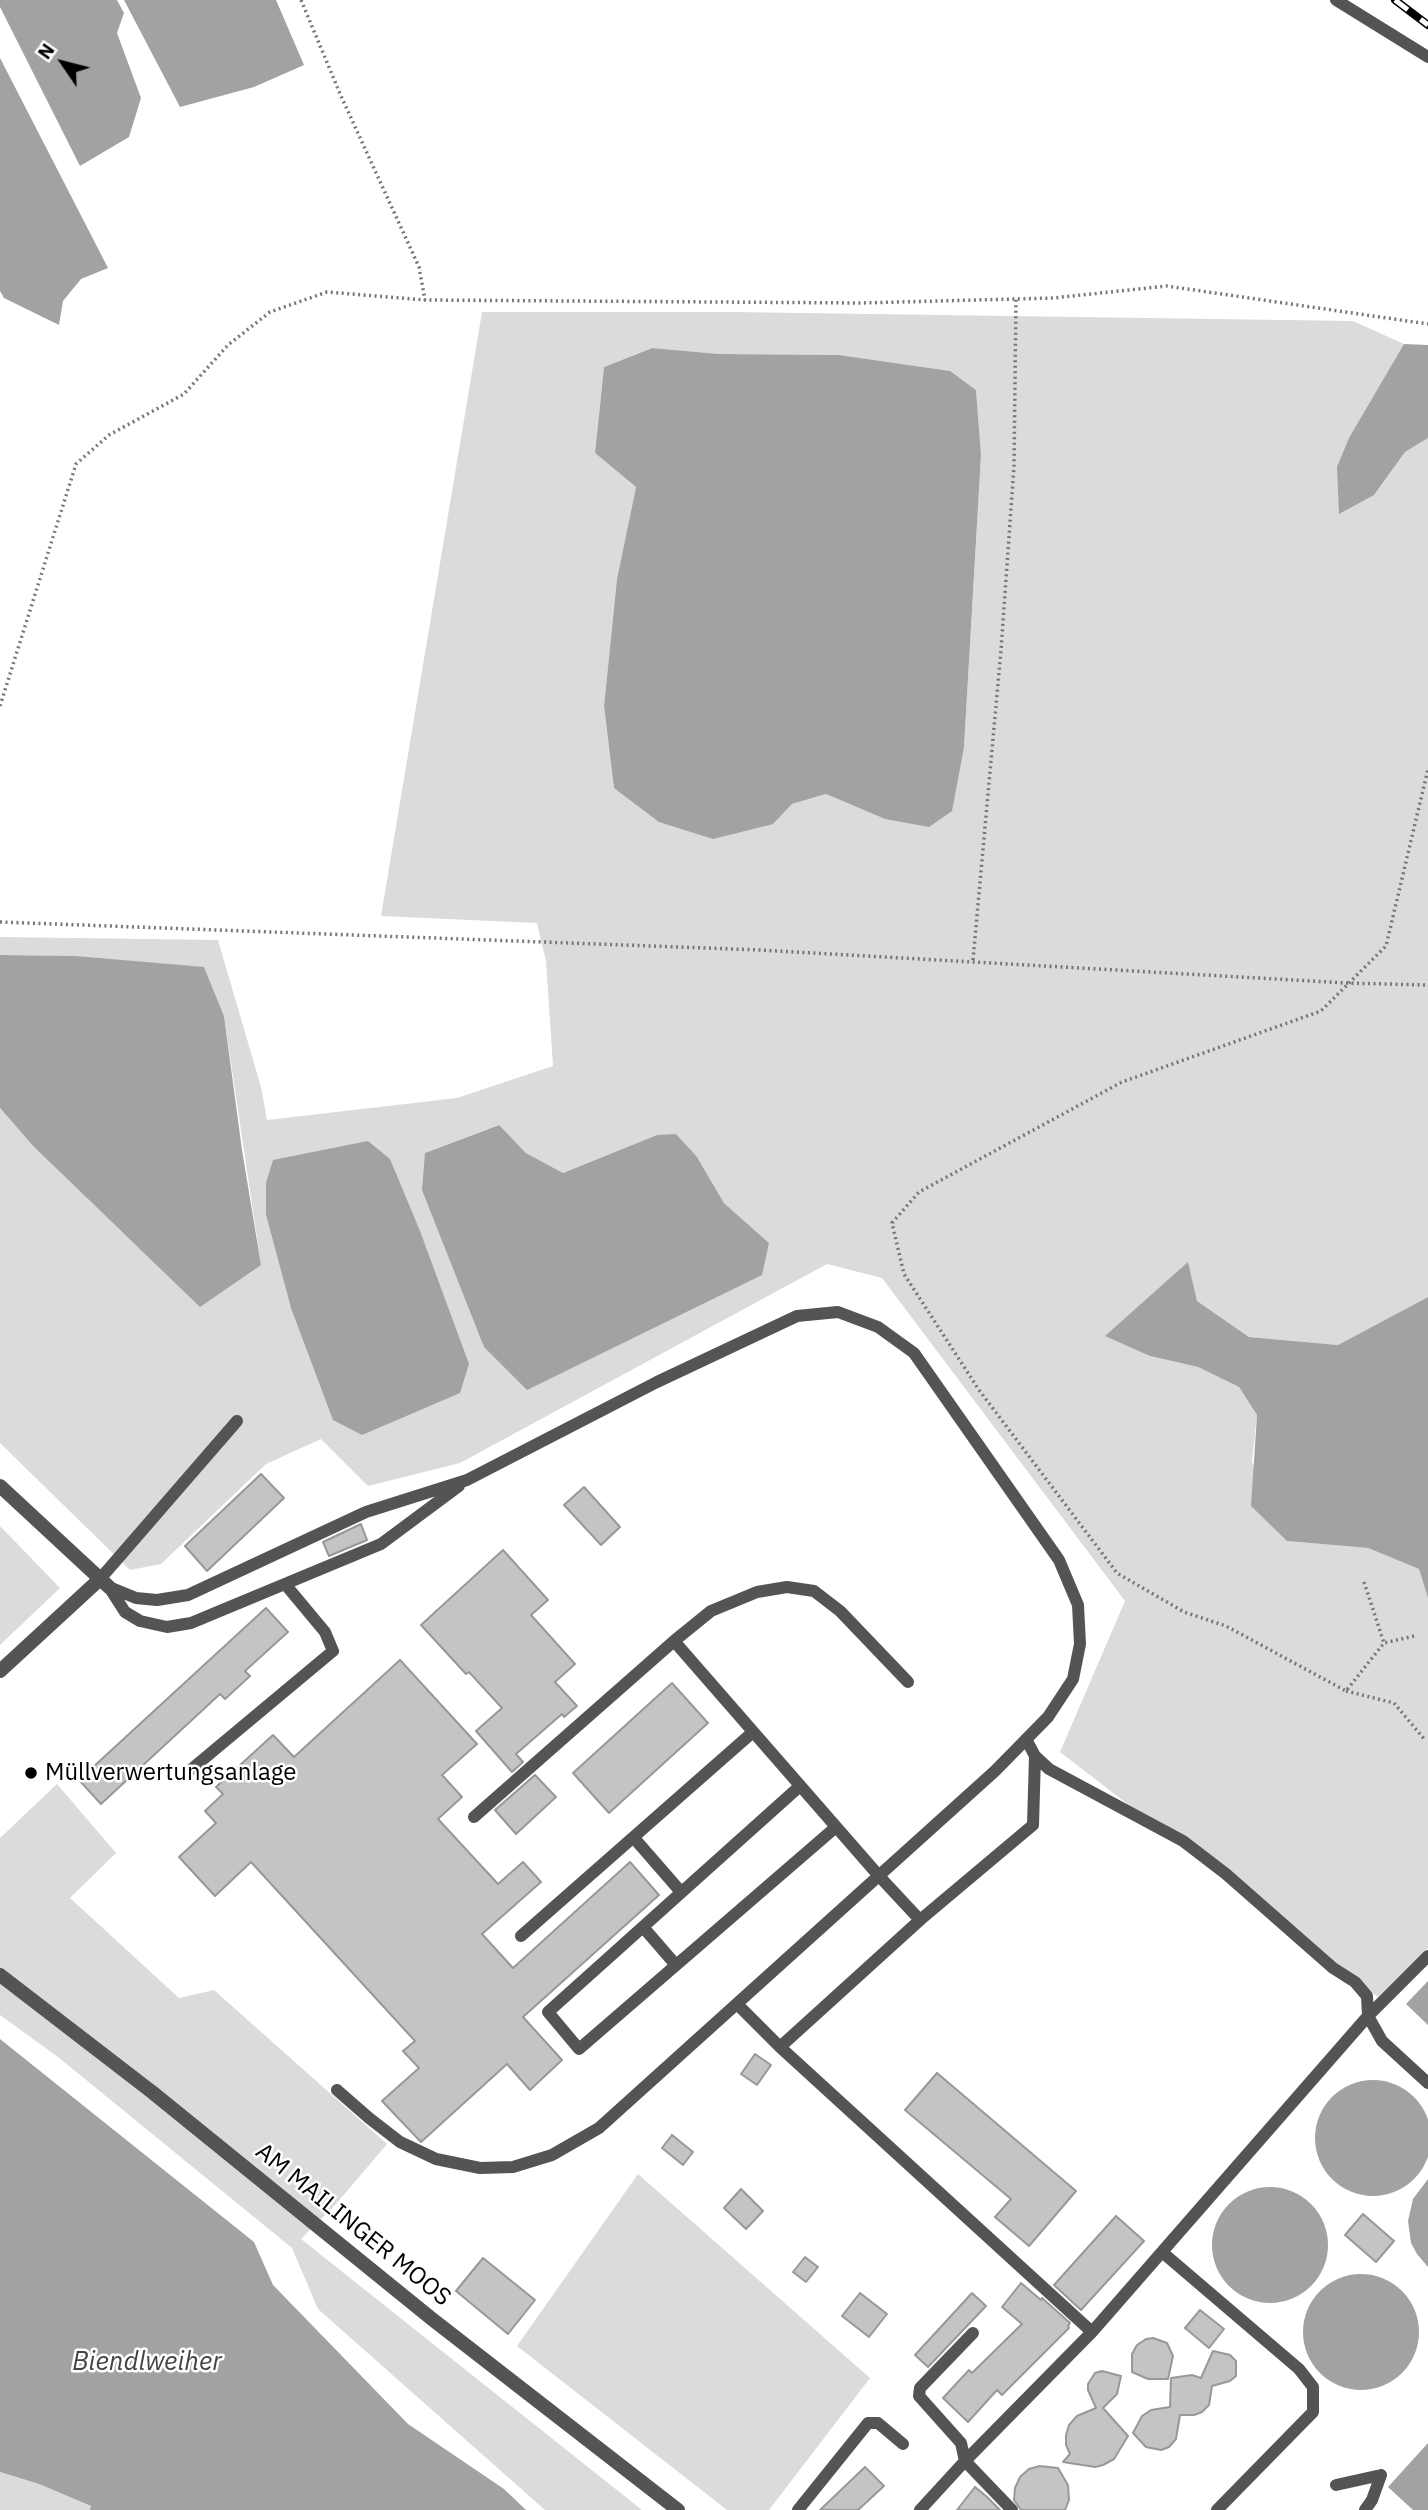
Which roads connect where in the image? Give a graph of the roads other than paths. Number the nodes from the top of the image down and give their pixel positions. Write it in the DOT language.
graph roads {
  1 [pos="1336,0"];
  2 [pos="1428,57"];
  3 [pos="237,1422"];
  4 [pos="467,1480"];
  5 [pos="0,1486"];
  6 [pos="105,1583"];
  7 [pos="285,1584"];
  8 [pos="674,1641"];
  9 [pos="0,1671"];
  10 [pos="908,1682"];
  11 [pos="753,1732"];
  12 [pos="1026,1739"];
  13 [pos="1035,1756"];
  14 [pos="188,1772"];
  15 [pos="800,1786"];
  16 [pos="474,1817"];
  17 [pos="836,1827"];
  18 [pos="634,1838"];
  19 [pos="879,1876"];
  20 [pos="681,1892"];
  21 [pos="920,1920"];
  22 [pos="643,1927"];
  23 [pos="521,1936"];
  24 [pos="1428,1955"];
  25 [pos="676,1964"];
  26 [pos="0,1975"];
  27 [pos="738,2005"];
  28 [pos="1368,2016"];
  29 [pos="780,2047"];
  30 [pos="1428,2083"];
  31 [pos="337,2090"];
  32 [pos="1162,2252"];
  33 [pos="1092,2332"];
  34 [pos="973,2333"];
  35 [pos="903,2444"];
  36 [pos="965,2461"];
  37 [pos="1336,2485"];
  38 [pos="678,2510"];
  39 [pos="799,2510"];
  40 [pos="920,2510"];
  41 [pos="1012,2510"];
  42 [pos="1217,2510"];
  43 [pos="1365,2510"];
  1 -- 2 [label="lane"];
  3 -- 6 [label="lane"];
  4 -- 6 [label="lane"];
  4 -- 7 [label="lane"];
  4 -- 12 [label="lane"];
  5 -- 6 [label="street"];
  6 -- 7 [label="lane"];
  6 -- 9 [label="street"];
  7 -- 14 [label="lane"];
  8 -- 10 [label="lane"];
  8 -- 11 [label="lane"];
  8 -- 16 [label="lane"];
  11 -- 15 [label="lane"];
  11 -- 18 [label="lane"];
  12 -- 13 [label="lane"];
  12 -- 19 [label="lane"];
  13 -- 21 [label="lane"];
  13 -- 28 [label="lane"];
  15 -- 17 [label="lane"];
  15 -- 20 [label="lane"];
  17 -- 19 [label="lane"];
  17 -- 25 [label="lane"];
  18 -- 20 [label="lane"];
  18 -- 23 [label="lane"];
  19 -- 21 [label="lane"];
  19 -- 27 [label="lane"];
  20 -- 22 [label="lane"];
  21 -- 29 [label="lane"];
  22 -- 25 [label="lane"];
  22 -- 25 [label="lane"];
  24 -- 28 [label="lane"];
  26 -- 38 [label="street, AM MAILINGER MOOS"];
  27 -- 29 [label="lane"];
  27 -- 31 [label="lane"];
  28 -- 30 [label="lane"];
  28 -- 32 [label="lane"];
  29 -- 33 [label="lane"];
  32 -- 33 [label="lane"];
  32 -- 42 [label="lane"];
  33 -- 36 [label="lane"];
  34 -- 36 [label="lane"];
  35 -- 39 [label="lane"];
  36 -- 40 [label="lane"];
  36 -- 41 [label="lane"];
  37 -- 43 [label="lane"];
}
